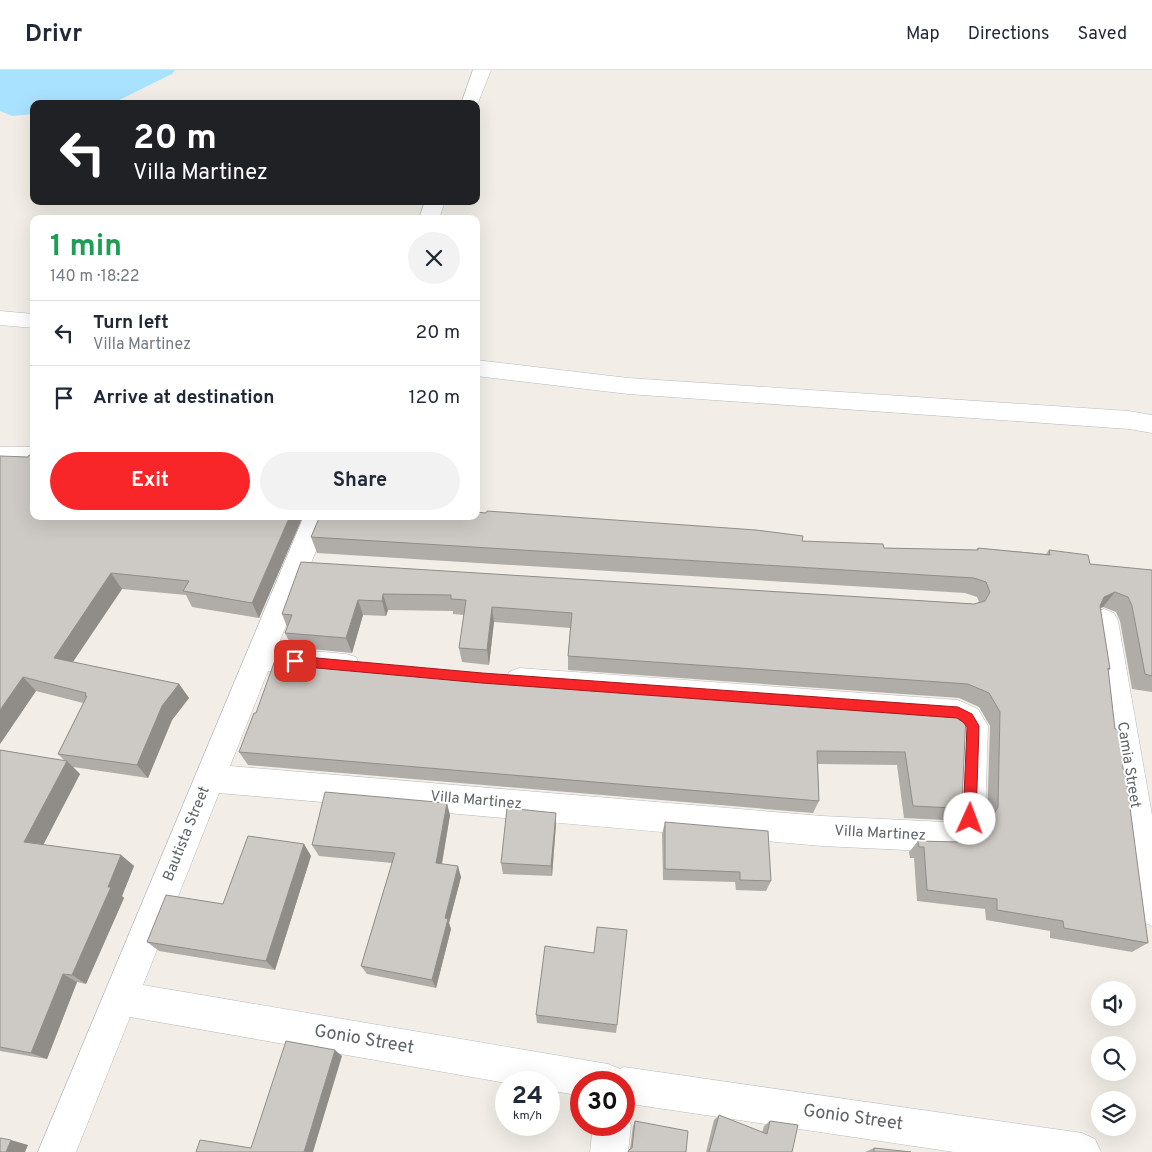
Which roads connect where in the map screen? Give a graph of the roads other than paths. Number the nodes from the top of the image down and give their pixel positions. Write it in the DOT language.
graph roads {
  1 [pos="482,70"];
  2 [pos="471,100"];
  3 [pos="0,318"];
  4 [pos="30,321"];
  5 [pos="480,368"];
  6 [pos="1152,424"];
  7 [pos="0,456"];
  8 [pos="30,456"];
  9 [pos="316,520"];
  10 [pos="1104,621"];
  11 [pos="258,658"];
  12 [pos="375,668"];
  13 [pos="492,679"];
  14 [pos="210,778"];
  15 [pos="1152,909"];
  16 [pos="119,998"];
  17 [pos="570,1075"];
  18 [pos="635,1087"];
  19 [pos="611,1136"];
  20 [pos="1071,1151"];
  21 [pos="57,1152"];
  22 [pos="609,1152"];
  1 -- 2 [label="street"];
  3 -- 4 [label="street"];
  5 -- 6 [label="street"];
  7 -- 8 [label="street"];
  9 -- 11 [label="street, Bautista Street"];
  10 -- 15 [label="street, Camia Street"];
  11 -- 12 [label="street"];
  11 -- 14 [label="street, Bautista Street"];
  13 -- 14 [label="street, Villa Martinez"];
  14 -- 16 [label="street, Bautista Street"];
  16 -- 17 [label="street, Gonio Street"];
  16 -- 21 [label="street, Bautista Street"];
  18 -- 20 [label="street, Gonio Street"];
  19 -- 22 [label="street"];
}
